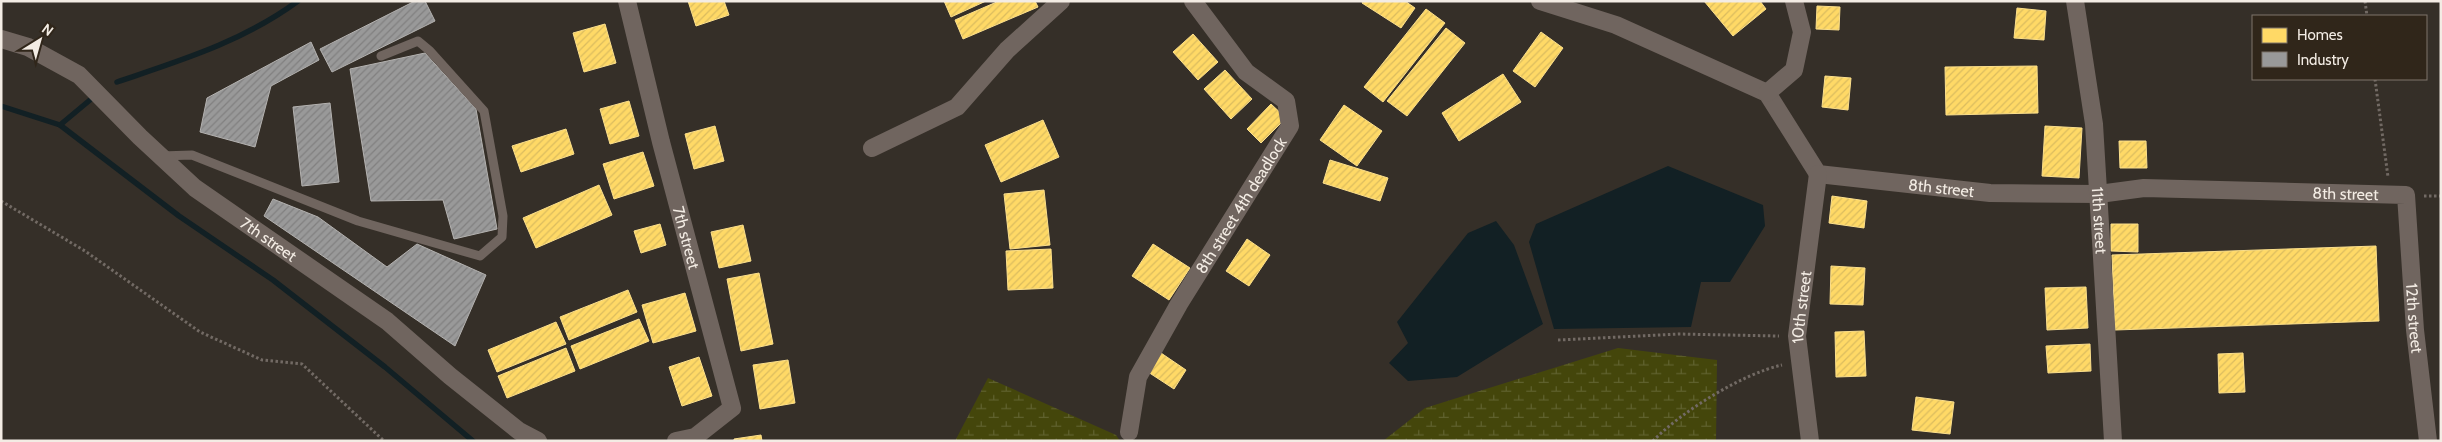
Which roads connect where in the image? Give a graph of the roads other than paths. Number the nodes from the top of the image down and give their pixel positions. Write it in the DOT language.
graph roads {
  1 [pos="627,1"];
  2 [pos="1061,1"];
  3 [pos="1194,1"];
  4 [pos="1540,1"];
  5 [pos="1794,1"];
  6 [pos="2074,1"];
  7 [pos="1,39"];
  8 [pos="381,56"];
  9 [pos="1767,93"];
  10 [pos="872,148"];
  11 [pos="161,156"];
  12 [pos="1818,174"];
  13 [pos="2099,194"];
  14 [pos="2399,195"];
  15 [pos="1130,432"];
  16 [pos="538,441"];
  17 [pos="676,441"];
  18 [pos="1810,441"];
  19 [pos="2113,441"];
  20 [pos="2428,441"];
  1 -- 17 [label="street, 7th street"];
  2 -- 10 [label="street"];
  3 -- 15 [label="street, 8th street 4th deadlock"];
  4 -- 9 [label="street"];
  5 -- 9 [label="street"];
  6 -- 13 [label="street, 11th street"];
  7 -- 11 [label="street, 7th street"];
  8 -- 11 [label="lane"];
  9 -- 12 [label="street"];
  11 -- 16 [label="street, 7th street"];
  12 -- 13 [label="street, 8th street"];
  12 -- 18 [label="street, 10th street"];
  13 -- 14 [label="street, 8th street"];
  13 -- 19 [label="street, 11th street"];
  14 -- 20 [label="street, 12th street"];
}
